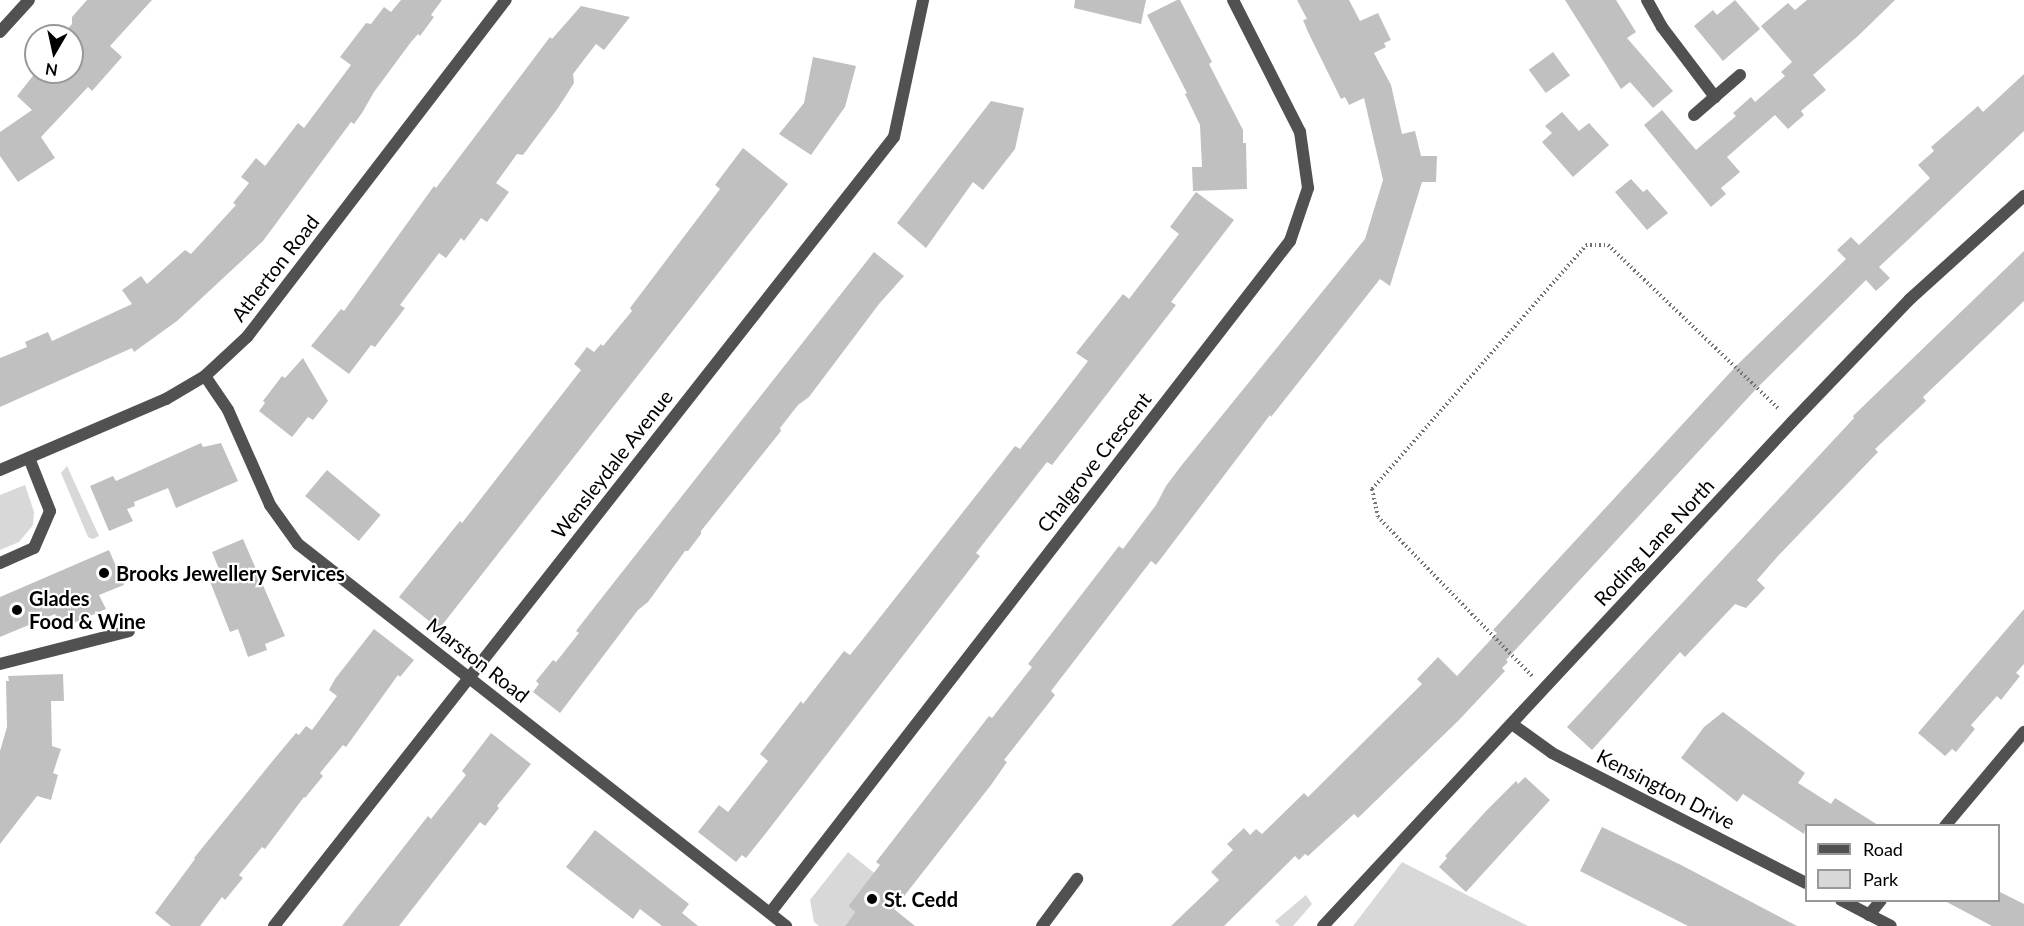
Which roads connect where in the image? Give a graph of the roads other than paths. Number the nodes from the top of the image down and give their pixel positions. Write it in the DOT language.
graph roads {
  1 [pos="29,0"];
  2 [pos="506,0"];
  3 [pos="923,0"];
  4 [pos="1233,0"];
  5 [pos="1647,0"];
  6 [pos="0,32"];
  7 [pos="1740,75"];
  8 [pos="1715,97"];
  9 [pos="1694,115"];
  10 [pos="2024,196"];
  11 [pos="205,376"];
  12 [pos="29,458"];
  13 [pos="0,470"];
  14 [pos="0,563"];
  15 [pos="129,631"];
  16 [pos="0,664"];
  17 [pos="469,678"];
  18 [pos="1512,724"];
  19 [pos="2024,732"];
  20 [pos="1946,824"];
  21 [pos="1077,879"];
  22 [pos="1805,882"];
  23 [pos="1845,902"];
  24 [pos="1879,902"];
  25 [pos="770,914"];
  26 [pos="1869,915"];
  27 [pos="274,926"];
  28 [pos="786,926"];
  29 [pos="1042,926"];
  30 [pos="1323,926"];
  31 [pos="1891,926"];
  1 -- 6 [label="street"];
  2 -- 11 [label="street, Atherton Road"];
  3 -- 17 [label="street, Wensleydale Avenue"];
  4 -- 25 [label="street, Chalgrove Crescent"];
  5 -- 8 [label="street"];
  7 -- 8 [label="street"];
  8 -- 9 [label="street"];
  10 -- 18 [label="street, Roding Lane North"];
  11 -- 12 [label="street, Atherton Road"];
  11 -- 17 [label="street, Marston Road"];
  12 -- 13 [label="street, Atherton Road"];
  12 -- 14 [label="street"];
  15 -- 16 [label="street"];
  17 -- 25 [label="street, Marston Road"];
  17 -- 27 [label="street, Wensleydale Avenue"];
  18 -- 22 [label="street, Kensington Drive"];
  18 -- 30 [label="street, Roding Lane North"];
  19 -- 20 [label="street"];
  21 -- 29 [label="street"];
  23 -- 26 [label="street"];
  24 -- 26 [label="street"];
  25 -- 28 [label="street, Marston Road"];
  26 -- 31 [label="street"];
}
